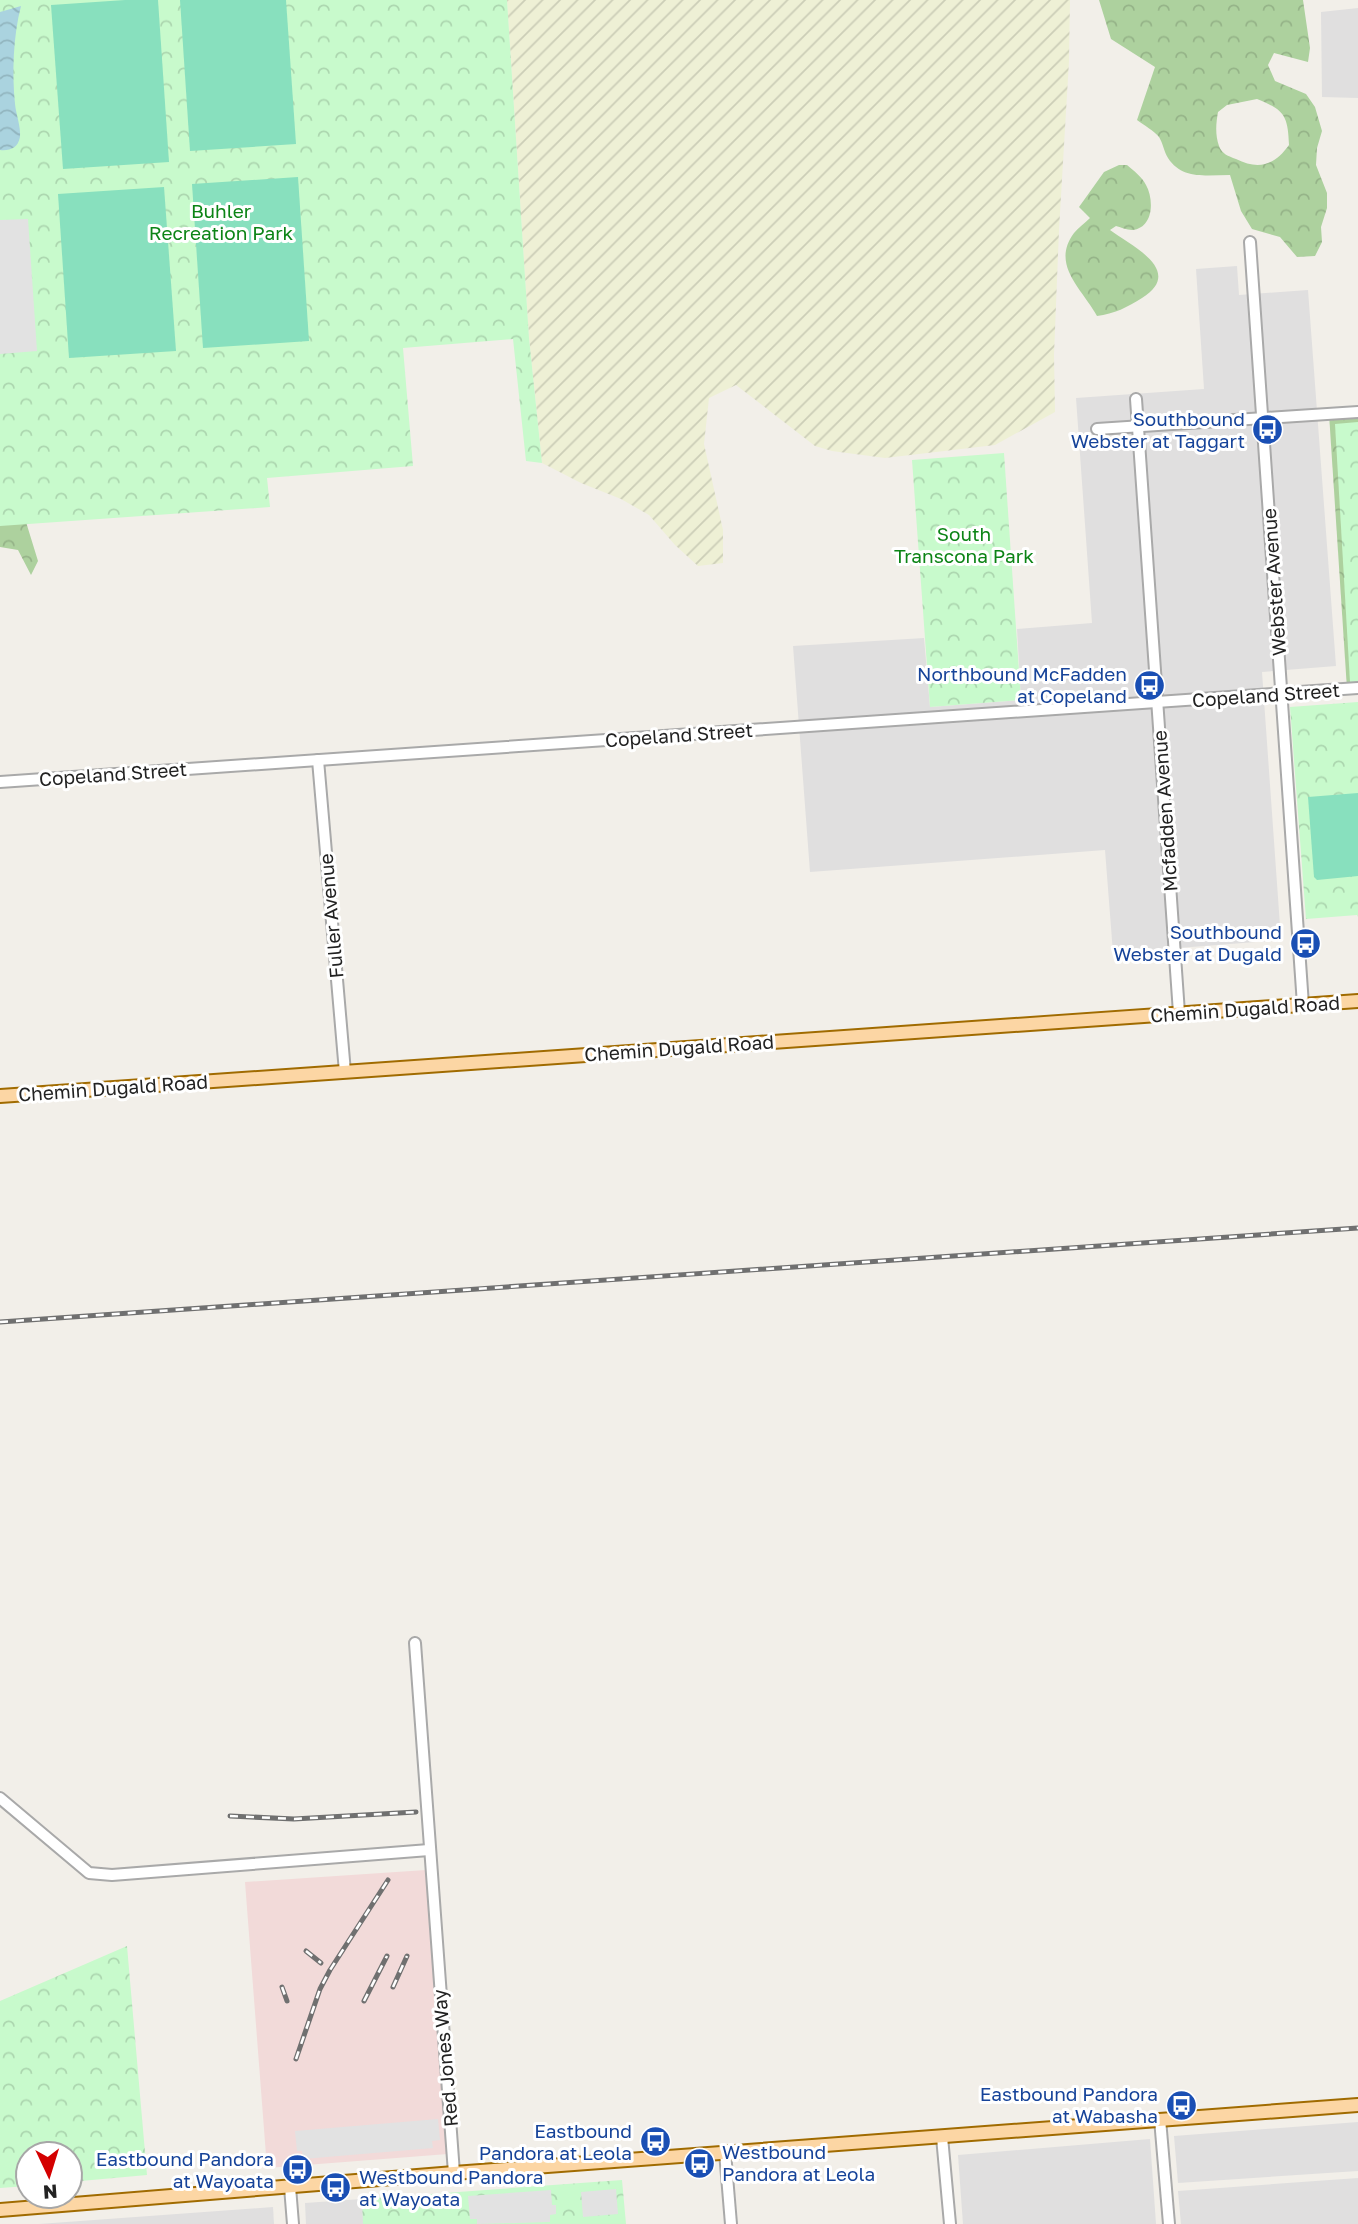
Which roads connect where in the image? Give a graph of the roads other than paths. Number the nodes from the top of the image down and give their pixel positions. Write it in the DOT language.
graph roads {
  1 [pos="1250,242"];
  2 [pos="1136,399"];
  3 [pos="1358,412"];
  4 [pos="1261,418"];
  5 [pos="1139,426"];
  6 [pos="1097,429"];
  7 [pos="1358,688"];
  8 [pos="1282,694"];
  9 [pos="1158,702"];
  10 [pos="318,760"];
  11 [pos="0,782"];
  12 [pos="1358,1001"];
  13 [pos="1303,1005"];
  14 [pos="1179,1013"];
  15 [pos="345,1072"];
  16 [pos="0,1096"];
  17 [pos="415,1643"];
  18 [pos="0,1798"];
  19 [pos="429,1850"];
  20 [pos="1358,2105"];
  21 [pos="1160,2119"];
  22 [pos="942,2137"];
  23 [pos="725,2152"];
  24 [pos="454,2173"];
  25 [pos="290,2187"];
  26 [pos="0,2210"];
  27 [pos="293,2224"];
  28 [pos="731,2224"];
  29 [pos="950,2224"];
  30 [pos="1169,2224"];
  1 -- 4 [label="street, Webster Avenue"];
  2 -- 5 [label="street, Mcfadden Avenue"];
  3 -- 4 [label="street"];
  4 -- 5 [label="street"];
  4 -- 8 [label="street, Webster Avenue"];
  5 -- 6 [label="street"];
  5 -- 9 [label="street, Mcfadden Avenue"];
  7 -- 8 [label="street, Copeland Street"];
  8 -- 9 [label="street, Copeland Street"];
  8 -- 13 [label="street, Webster Avenue"];
  9 -- 10 [label="street, Copeland Street"];
  9 -- 14 [label="street, Mcfadden Avenue"];
  10 -- 11 [label="street, Copeland Street"];
  10 -- 15 [label="street, Fuller Avenue"];
  12 -- 13 [label="main road, Chemin Dugald Road"];
  13 -- 14 [label="main road, Chemin Dugald Road"];
  14 -- 15 [label="main road, Chemin Dugald Road"];
  15 -- 16 [label="main road, Chemin Dugald Road"];
  17 -- 19 [label="street, Red Jones Way"];
  18 -- 19 [label="street"];
  19 -- 24 [label="street, Red Jones Way"];
  20 -- 21 [label="main road"];
  21 -- 22 [label="main road"];
  21 -- 30 [label="street"];
  22 -- 23 [label="main road"];
  22 -- 29 [label="street"];
  23 -- 24 [label="main road"];
  23 -- 28 [label="street"];
  24 -- 25 [label="main road"];
  25 -- 26 [label="main road"];
  25 -- 27 [label="street"];
}
